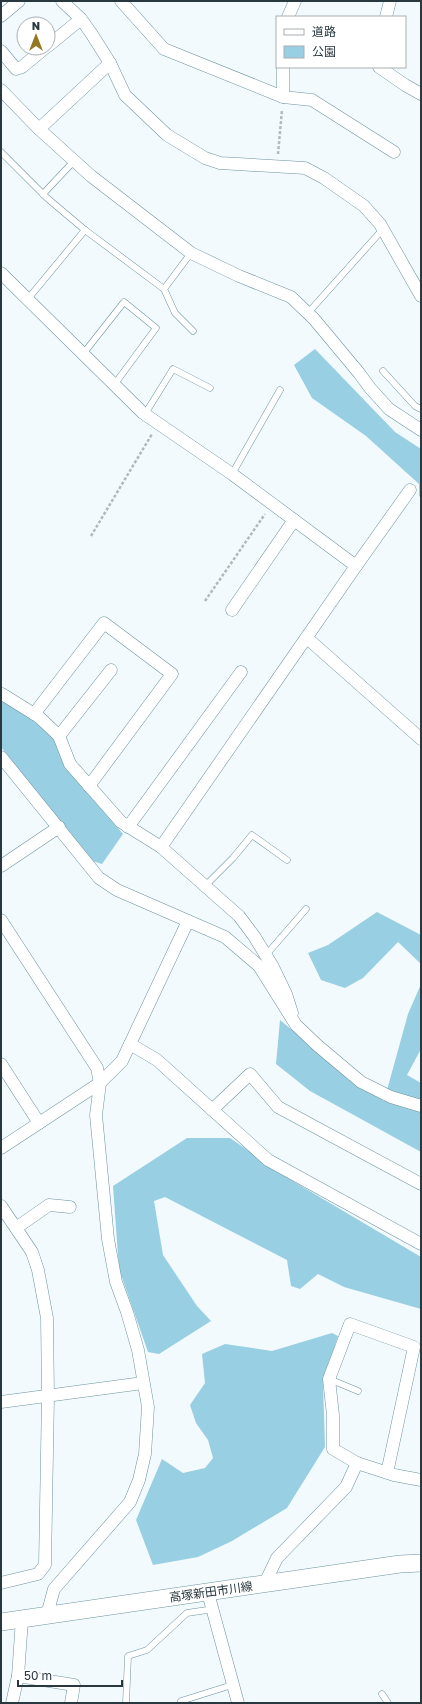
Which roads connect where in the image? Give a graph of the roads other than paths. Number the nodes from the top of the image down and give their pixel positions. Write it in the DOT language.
graph roads {
  1 [pos="19,1"];
  2 [pos="62,1"];
  3 [pos="121,1"];
  4 [pos="390,1"];
  5 [pos="1,16"];
  6 [pos="386,16"];
  7 [pos="80,19"];
  8 [pos="56,39"];
  9 [pos="1,51"];
  10 [pos="35,56"];
  11 [pos="110,63"];
  12 [pos="283,68"];
  13 [pos="381,68"];
  14 [pos="1,90"];
  15 [pos="421,94"];
  16 [pos="283,97"];
  17 [pos="39,129"];
  18 [pos="1,152"];
  19 [pos="394,152"];
  20 [pos="74,161"];
  21 [pos="43,194"];
  22 [pos="85,230"];
  23 [pos="383,230"];
  24 [pos="191,253"];
  25 [pos="1,272"];
  26 [pos="164,289"];
  27 [pos="421,296"];
  28 [pos="27,300"];
  29 [pos="308,313"];
  30 [pos="194,331"];
  31 [pos="83,354"];
  32 [pos="383,372"];
  33 [pos="114,385"];
  34 [pos="210,388"];
  35 [pos="280,390"];
  36 [pos="421,409"];
  37 [pos="145,414"];
  38 [pos="421,430"];
  39 [pos="232,474"];
  40 [pos="410,490"];
  41 [pos="294,520"];
  42 [pos="356,566"];
  43 [pos="232,610"];
  44 [pos="307,638"];
  45 [pos="111,670"];
  46 [pos="241,672"];
  47 [pos="2,694"];
  48 [pos="34,714"];
  49 [pos="59,736"];
  50 [pos="421,739"];
  51 [pos="1,757"];
  52 [pos="89,786"];
  53 [pos="59,827"];
  54 [pos="128,827"];
  55 [pos="161,847"];
  56 [pos="287,860"];
  57 [pos="1,866"];
  58 [pos="205,886"];
  59 [pos="306,909"];
  60 [pos="1,920"];
  61 [pos="188,921"];
  62 [pos="266,955"];
  63 [pos="296,1025"];
  64 [pos="130,1044"];
  65 [pos="1,1064"];
  66 [pos="100,1083"];
  67 [pos="421,1106"];
  68 [pos="212,1110"];
  69 [pos="39,1123"];
  70 [pos="1,1148"];
  71 [pos="421,1184"];
  72 [pos="1,1206"];
  73 [pos="70,1207"];
  74 [pos="16,1228"];
  75 [pos="421,1244"];
  76 [pos="329,1379"];
  77 [pos="143,1383"];
  78 [pos="358,1391"];
  79 [pos="48,1396"];
  80 [pos="1,1402"];
  81 [pos="357,1463"];
  82 [pos="387,1473"];
  83 [pos="421,1480"];
  84 [pos="421,1563"];
  85 [pos="1,1583"];
  86 [pos="264,1584"];
  87 [pos="211,1601"];
  88 [pos="47,1615"];
  89 [pos="22,1619"];
  90 [pos="1,1622"];
  91 [pos="18,1676"];
  92 [pos="232,1685"];
  93 [pos="382,1694"];
  94 [pos="181,1701"];
  95 [pos="12,1703"];
  96 [pos="71,1703"];
  97 [pos="126,1703"];
  98 [pos="238,1703"];
  99 [pos="388,1703"];
  1 -- 5 [label="street"];
  2 -- 7 [label="street"];
  3 -- 16 [label="street"];
  4 -- 6 [label="street"];
  7 -- 8 [label="street"];
  7 -- 11 [label="street"];
  9 -- 10 [label="street"];
  11 -- 17 [label="street"];
  11 -- 23 [label="street"];
  12 -- 16 [label="street"];
  13 -- 15 [label="street"];
  14 -- 17 [label="street"];
  16 -- 19 [label="street"];
  17 -- 20 [label="street"];
  18 -- 21 [label="lane"];
  20 -- 21 [label="lane"];
  20 -- 24 [label="street"];
  21 -- 22 [label="lane"];
  22 -- 26 [label="lane"];
  22 -- 28 [label="lane"];
  23 -- 27 [label="street"];
  23 -- 29 [label="lane"];
  24 -- 26 [label="lane"];
  24 -- 29 [label="street"];
  25 -- 28 [label="street"];
  26 -- 30 [label="lane"];
  28 -- 31 [label="street"];
  29 -- 38 [label="street"];
  31 -- 33 [label="street"];
  31 -- 33 [label="lane"];
  32 -- 36 [label="lane"];
  33 -- 37 [label="street"];
  34 -- 37 [label="lane"];
  35 -- 39 [label="lane"];
  37 -- 39 [label="street"];
  39 -- 41 [label="street"];
  40 -- 42 [label="street"];
  41 -- 42 [label="street"];
  41 -- 43 [label="street"];
  42 -- 44 [label="street"];
  44 -- 50 [label="street"];
  44 -- 55 [label="street"];
  45 -- 49 [label="street"];
  46 -- 54 [label="street"];
  47 -- 48 [label="street"];
  48 -- 49 [label="street"];
  48 -- 52 [label="street"];
  49 -- 52 [label="street"];
  51 -- 53 [label="street"];
  52 -- 54 [label="street"];
  53 -- 57 [label="street"];
  53 -- 61 [label="street"];
  54 -- 55 [label="street"];
  55 -- 58 [label="street"];
  56 -- 58 [label="lane"];
  58 -- 62 [label="street"];
  59 -- 62 [label="lane"];
  60 -- 66 [label="street"];
  61 -- 63 [label="street"];
  61 -- 64 [label="street"];
  62 -- 63 [label="street"];
  63 -- 67 [label="street"];
  64 -- 66 [label="street"];
  64 -- 68 [label="street"];
  65 -- 69 [label="street"];
  66 -- 69 [label="street"];
  66 -- 77 [label="street"];
  68 -- 71 [label="street"];
  68 -- 75 [label="street"];
  69 -- 70 [label="street"];
  72 -- 74 [label="street"];
  73 -- 74 [label="street"];
  74 -- 79 [label="street"];
  76 -- 78 [label="lane"];
  76 -- 81 [label="street"];
  76 -- 82 [label="street"];
  77 -- 79 [label="street"];
  77 -- 88 [label="street"];
  79 -- 80 [label="street"];
  79 -- 85 [label="street"];
  81 -- 82 [label="street"];
  81 -- 86 [label="street"];
  82 -- 83 [label="street"];
  84 -- 86 [label="main road, 高塚新田市川線"];
  86 -- 87 [label="main road, 高塚新田市川線"];
  87 -- 88 [label="main road, 高塚新田市川線"];
  87 -- 92 [label="street"];
  87 -- 97 [label="lane"];
  88 -- 89 [label="main road, 高塚新田市川線"];
  89 -- 90 [label="main road, 高塚新田市川線"];
  89 -- 91 [label="street"];
  91 -- 95 [label="street"];
  91 -- 96 [label="street"];
  92 -- 94 [label="lane"];
  92 -- 98 [label="street"];
  93 -- 99 [label="lane"];
}
